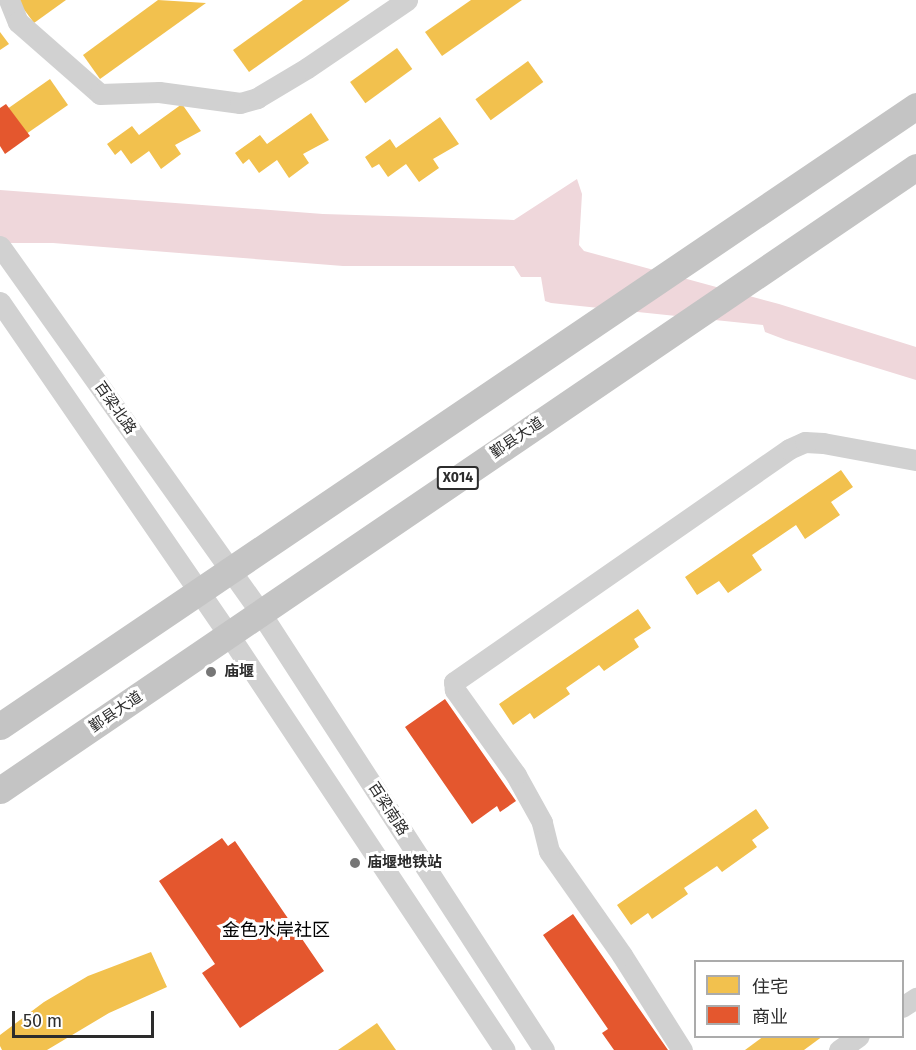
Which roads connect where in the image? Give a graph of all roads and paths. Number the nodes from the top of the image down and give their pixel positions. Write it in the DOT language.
graph roads {
  1 [pos="9,0"];
  2 [pos="401,2"];
  3 [pos="916,106"];
  4 [pos="916,167"];
  5 [pos="1,248"];
  6 [pos="0,302"];
  7 [pos="916,460"];
  8 [pos="230,569"];
  9 [pos="198,590"];
  10 [pos="260,612"];
  11 [pos="229,635"];
  12 [pos="0,726"];
  13 [pos="0,790"];
  14 [pos="856,1038"];
  15 [pos="505,1050"];
  16 [pos="544,1050"];
  17 [pos="682,1050"];
  18 [pos="839,1050"];
  1 -- 2 [label="street"];
  3 -- 8 [label="main road"];
  4 -- 10 [label="main road, 鄞县大道 / X014"];
  5 -- 8 [label="street, 百梁北路"];
  6 -- 9 [label="street"];
  7 -- 17 [label="street"];
  8 -- 9 [label="main road"];
  8 -- 10 [label="street, 百梁南路"];
  9 -- 11 [label="street"];
  9 -- 12 [label="main road"];
  10 -- 11 [label="main road, 鄞县大道 / X014"];
  10 -- 16 [label="street, 百梁南路"];
  11 -- 13 [label="main road, 鄞县大道 / X014"];
  11 -- 15 [label="street"];
  14 -- 18 [label="street"];
}
